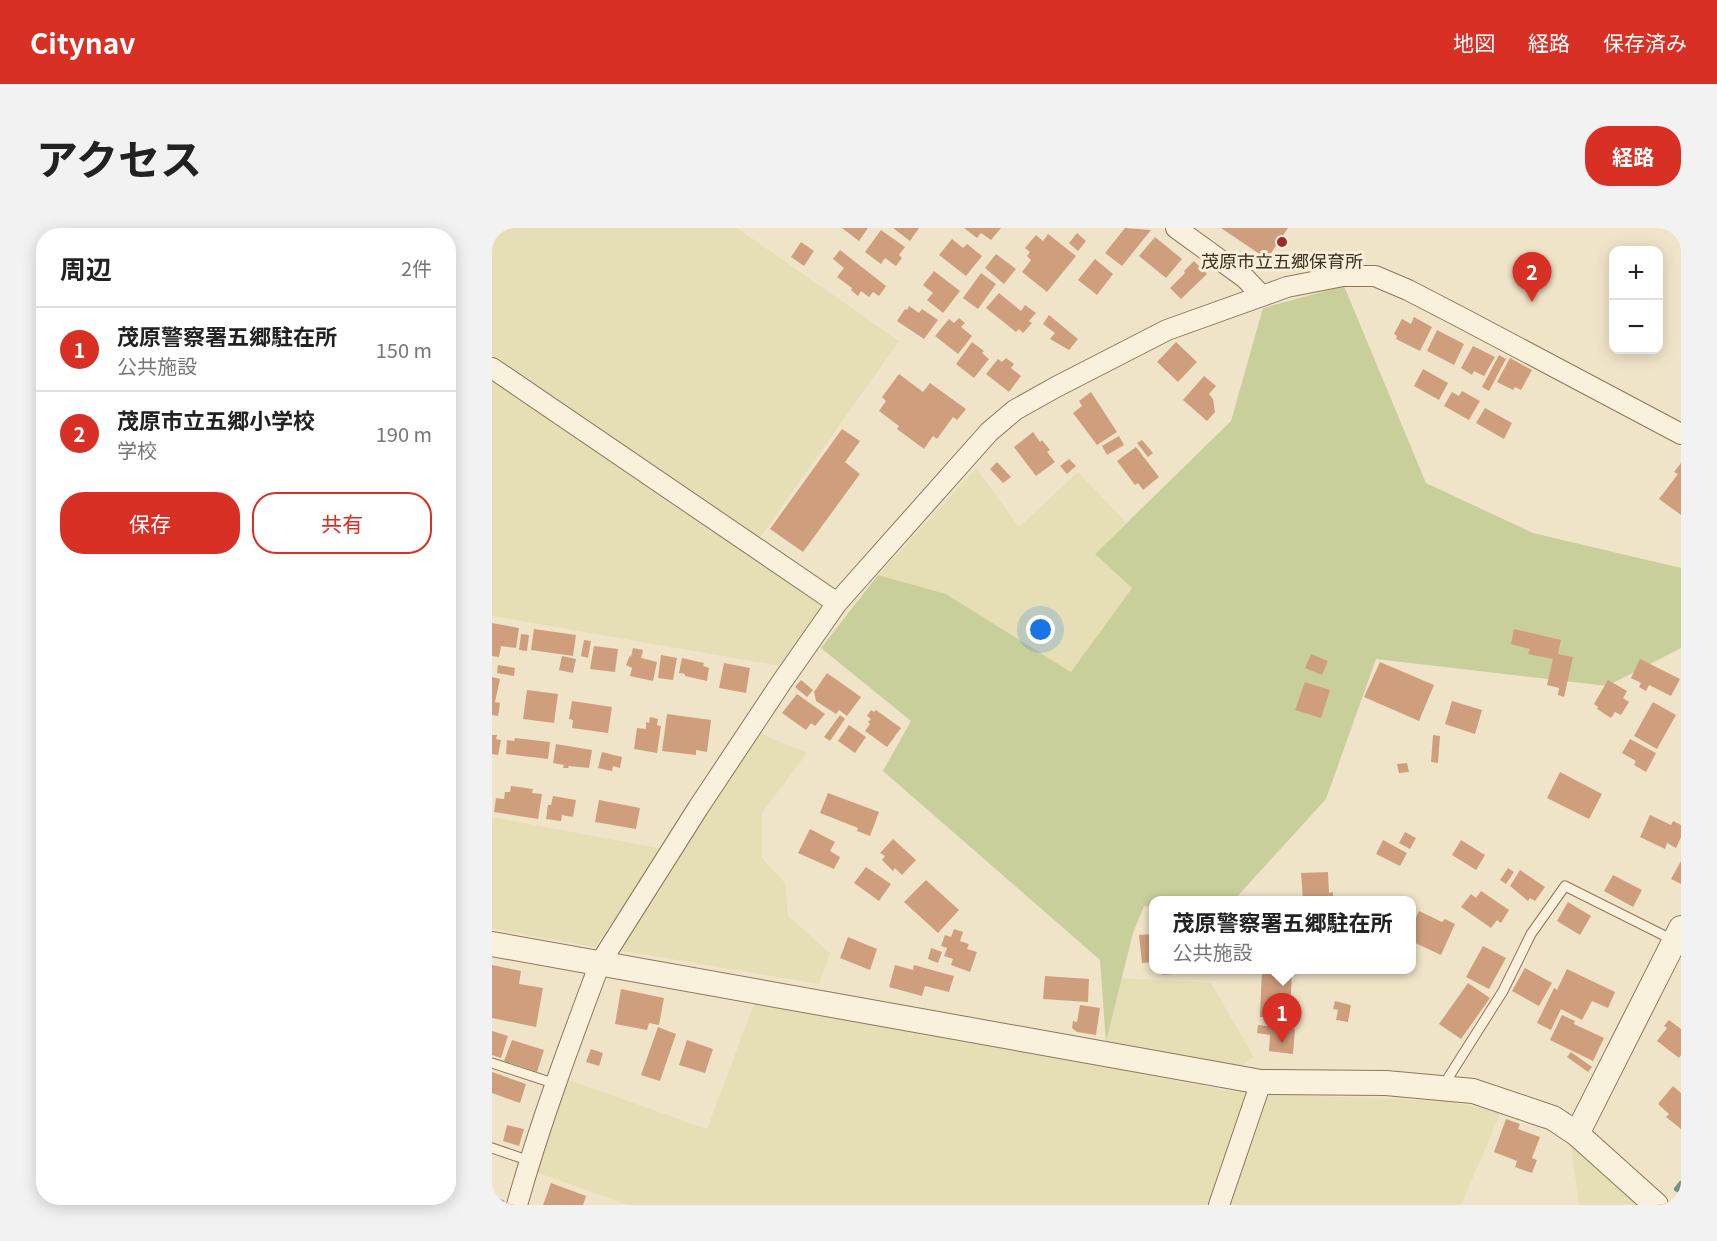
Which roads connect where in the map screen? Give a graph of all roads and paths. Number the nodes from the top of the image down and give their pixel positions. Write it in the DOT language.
graph roads {
  1 [pos="1176,228"];
  2 [pos="1262,296"];
  3 [pos="492,368"];
  4 [pos="1681,434"];
  5 [pos="837,603"];
  6 [pos="1678,934"];
  7 [pos="492,944"];
  8 [pos="600,963"];
  9 [pos="492,1063"];
  10 [pos="1261,1082"];
  11 [pos="556,1084"];
  12 [pos="1442,1088"];
  13 [pos="1577,1134"];
  14 [pos="492,1148"];
  15 [pos="530,1161"];
  16 [pos="492,1202"];
  17 [pos="500,1205"];
  18 [pos="517,1205"];
  19 [pos="1219,1205"];
  20 [pos="1656,1205"];
  1 -- 2 [label="street"];
  2 -- 4 [label="street"];
  2 -- 5 [label="street"];
  3 -- 5 [label="street"];
  5 -- 8 [label="street"];
  6 -- 12 [label="lane"];
  6 -- 13 [label="street"];
  7 -- 8 [label="street"];
  8 -- 10 [label="street"];
  8 -- 11 [label="street"];
  9 -- 11 [label="lane"];
  10 -- 12 [label="street"];
  10 -- 19 [label="street"];
  11 -- 15 [label="street"];
  12 -- 13 [label="street"];
  13 -- 20 [label="street"];
  14 -- 15 [label="lane"];
  15 -- 18 [label="street"];
  16 -- 17 [label="lane"];
}
